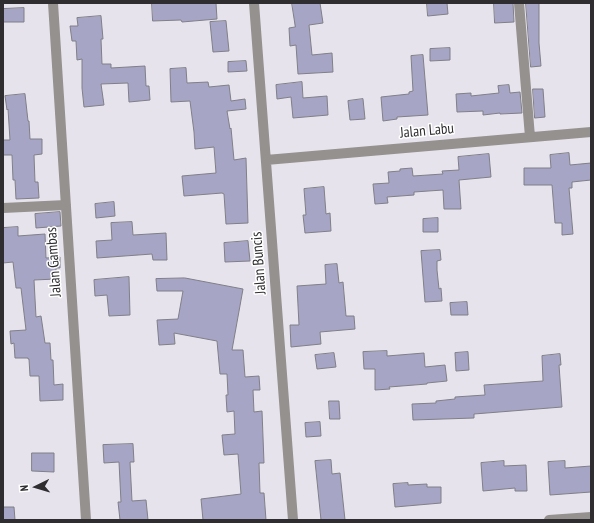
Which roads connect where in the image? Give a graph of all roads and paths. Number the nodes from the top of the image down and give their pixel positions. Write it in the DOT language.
graph roads {
  1 [pos="53,3"];
  2 [pos="254,3"];
  3 [pos="519,3"];
  4 [pos="591,132"];
  5 [pos="530,138"];
  6 [pos="266,160"];
  7 [pos="66,205"];
  8 [pos="3,208"];
  9 [pos="591,517"];
  10 [pos="86,520"];
  11 [pos="293,520"];
  12 [pos="549,520"];
  1 -- 7 [label="street, Jalan Gambas"];
  2 -- 6 [label="street, Jalan Buncis"];
  3 -- 5 [label="street"];
  4 -- 5 [label="street, Jalan Labu"];
  5 -- 6 [label="street, Jalan Labu"];
  6 -- 11 [label="street, Jalan Buncis"];
  7 -- 8 [label="street"];
  7 -- 10 [label="street, Jalan Gambas"];
  9 -- 12 [label="street"];
}
